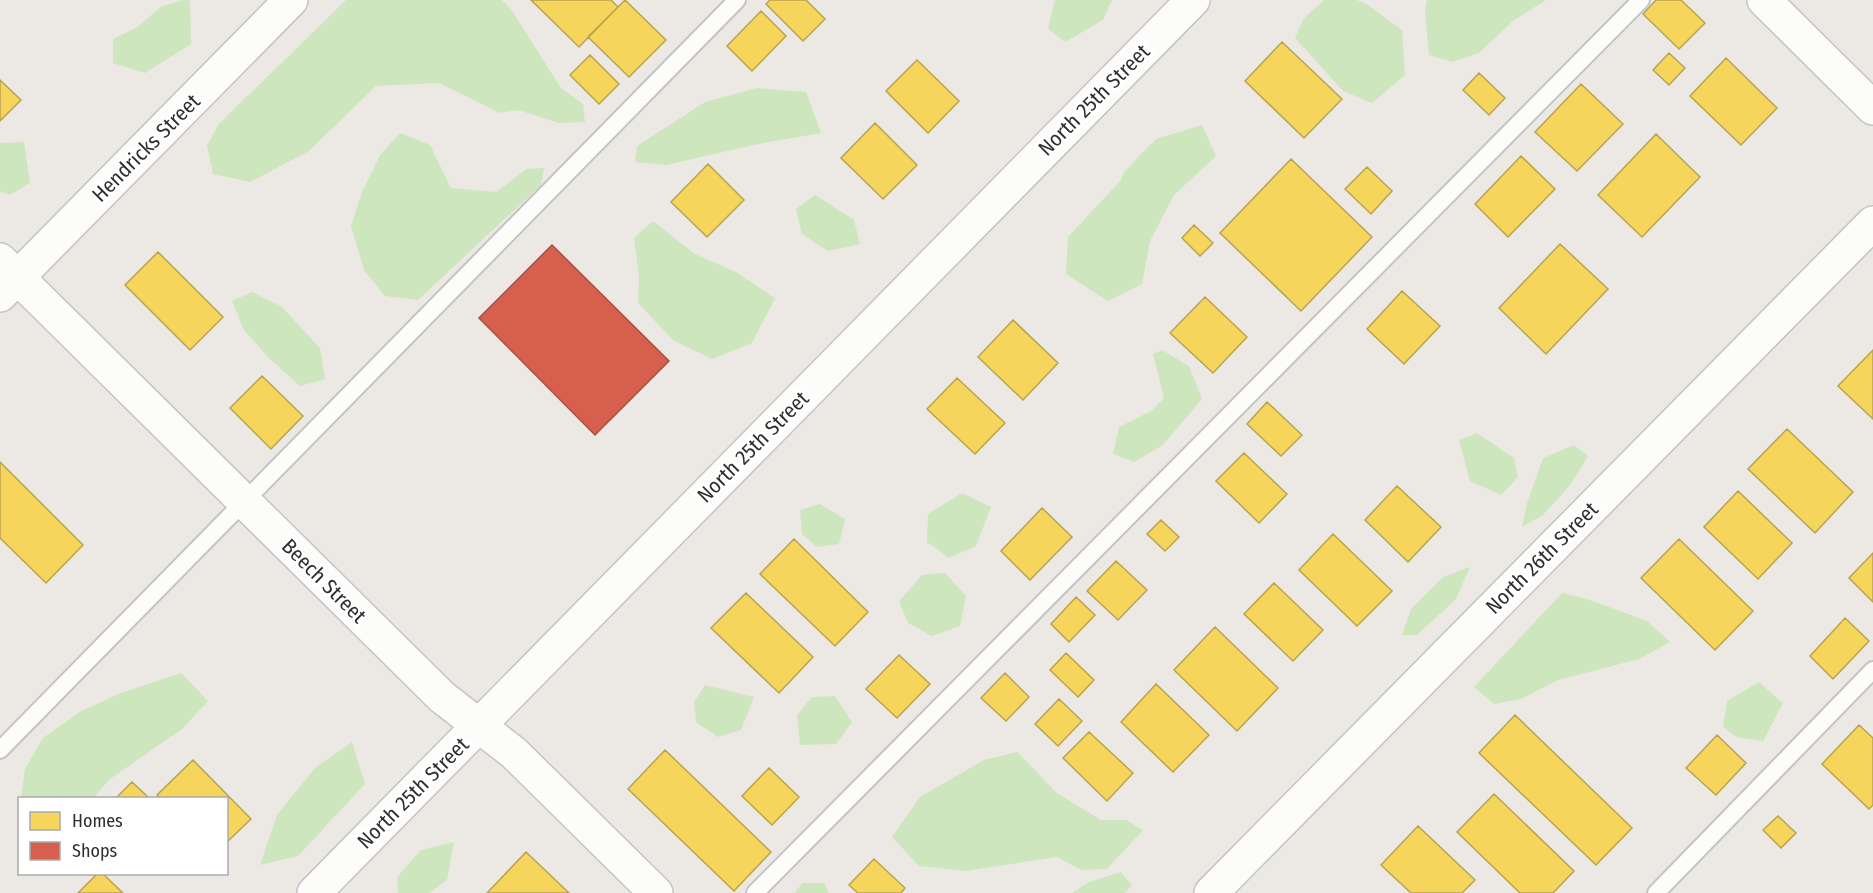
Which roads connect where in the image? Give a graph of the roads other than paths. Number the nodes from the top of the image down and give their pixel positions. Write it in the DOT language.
graph roads {
  1 [pos="291,0"];
  2 [pos="736,0"];
  3 [pos="1192,0"];
  4 [pos="1641,0"];
  5 [pos="1764,0"];
  6 [pos="1873,108"];
  7 [pos="1873,223"];
  8 [pos="6,278"];
  9 [pos="245,502"];
  10 [pos="1873,670"];
  11 [pos="479,726"];
  12 [pos="0,750"];
  13 [pos="314,893"];
  14 [pos="656,893"];
  15 [pos="756,893"];
  16 [pos="1211,893"];
  17 [pos="1656,893"];
  1 -- 8 [label="street, Hendricks Street"];
  2 -- 9 [label="lane"];
  3 -- 11 [label="street, North 25th Street"];
  4 -- 15 [label="lane"];
  5 -- 6 [label="street"];
  7 -- 16 [label="street, North 26th Street"];
  8 -- 9 [label="street, Beech Street"];
  9 -- 11 [label="street, Beech Street"];
  9 -- 12 [label="lane"];
  10 -- 17 [label="lane"];
  11 -- 13 [label="street, North 25th Street"];
  11 -- 14 [label="street, Beech Street"];
}
